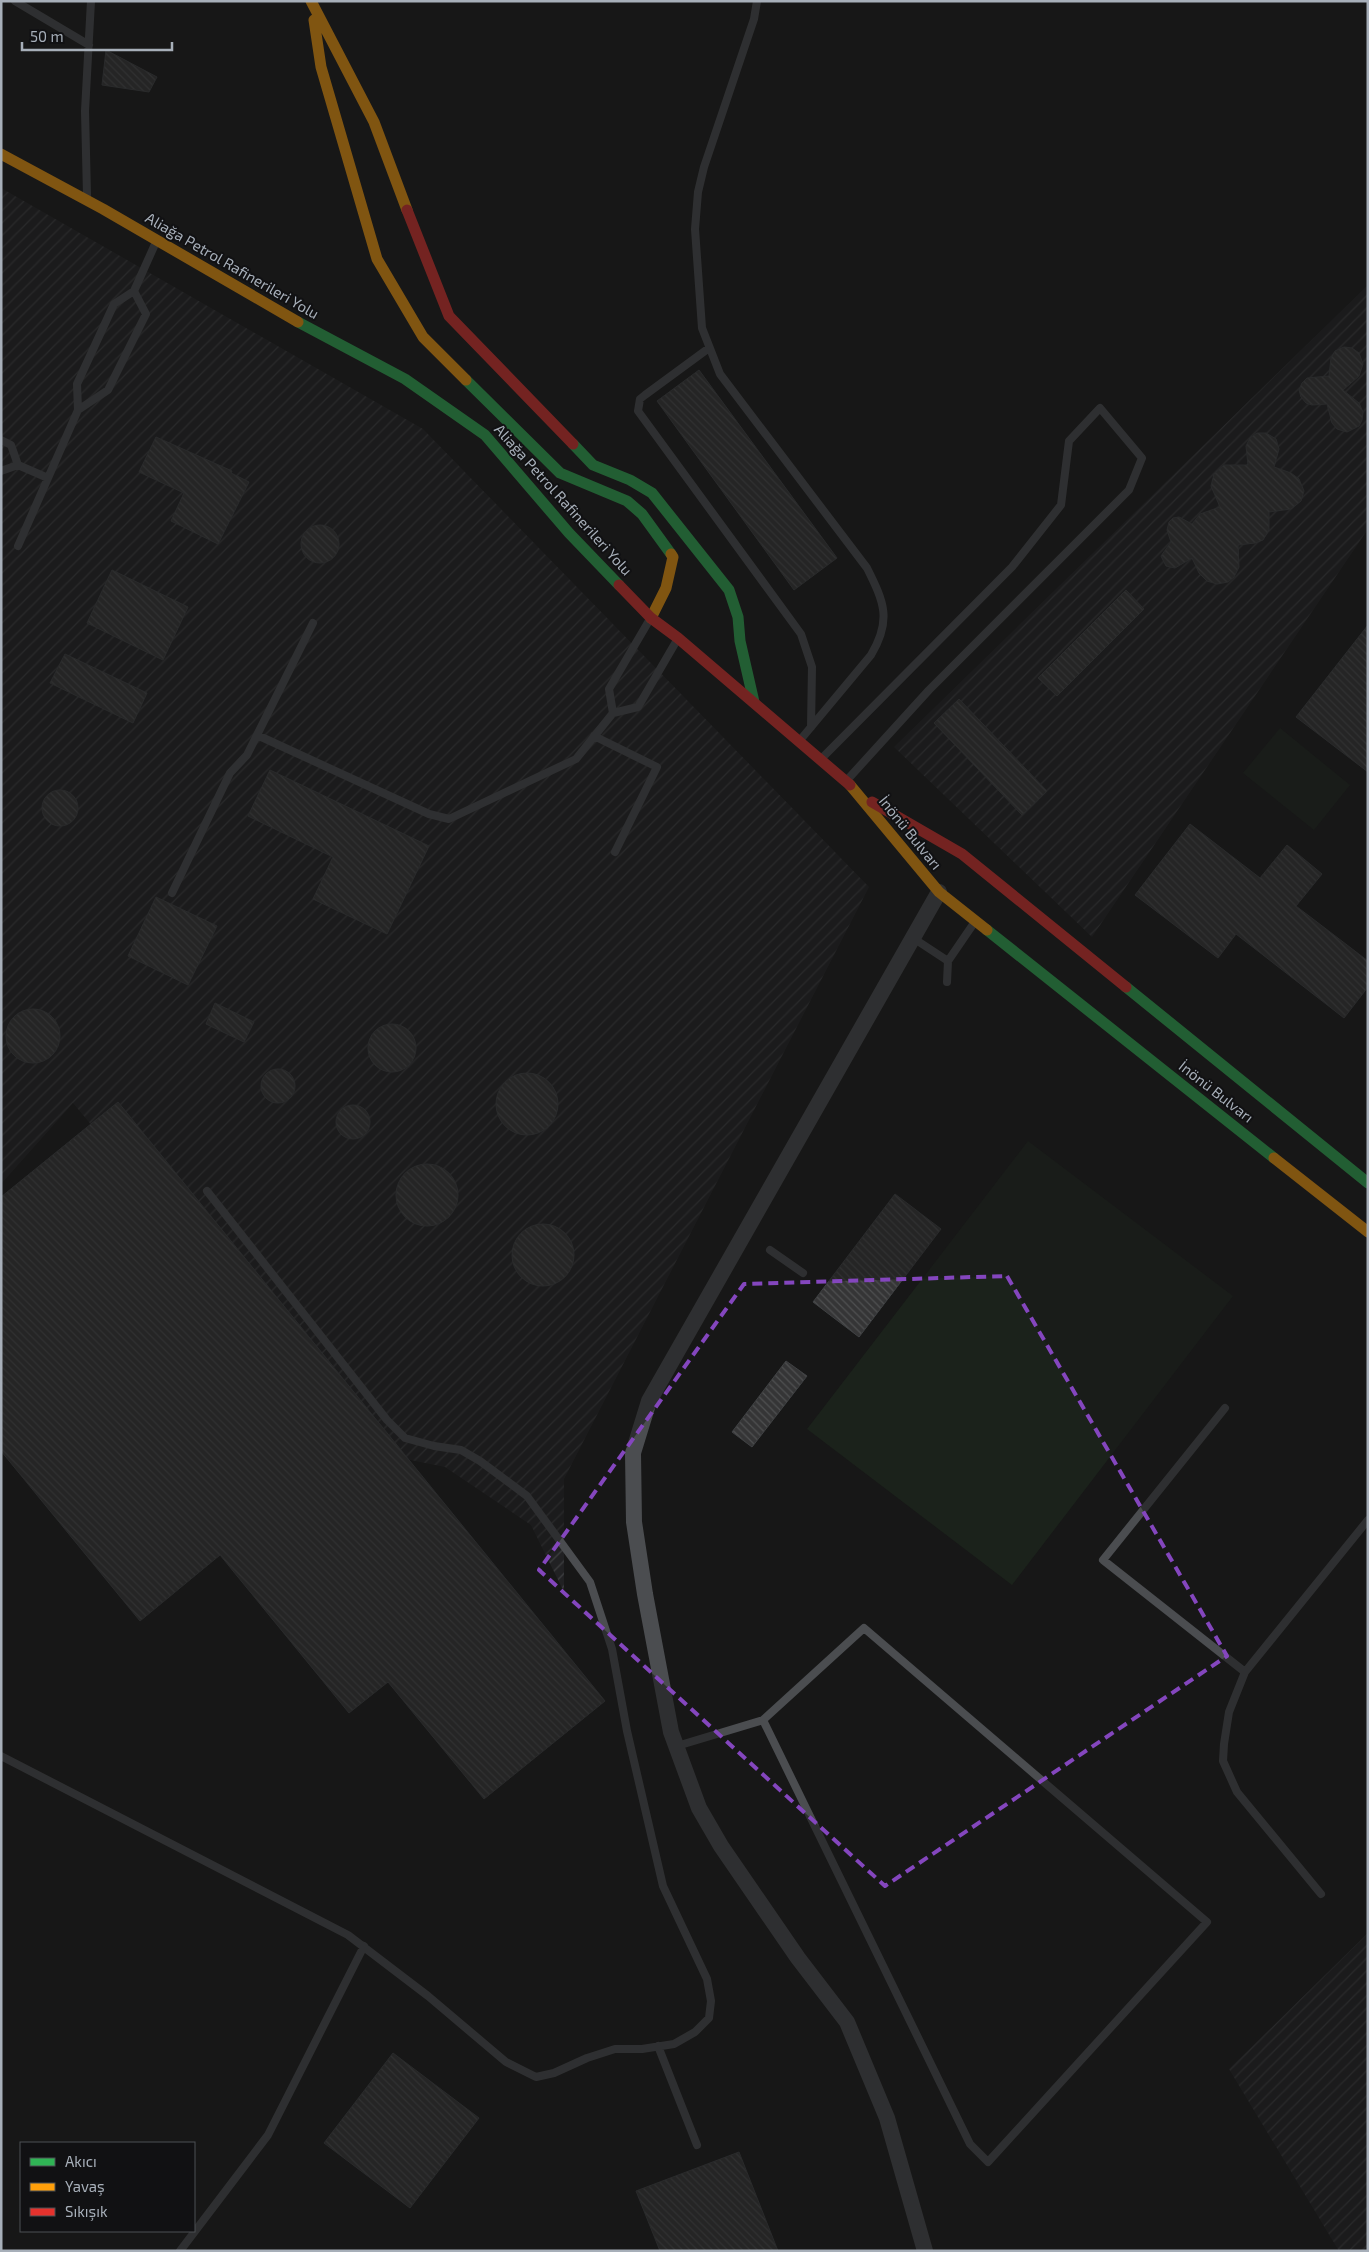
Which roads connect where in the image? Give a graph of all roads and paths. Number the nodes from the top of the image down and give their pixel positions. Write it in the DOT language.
graph roads {
  1 [pos="16,1"];
  2 [pos="92,1"];
  3 [pos="311,1"];
  4 [pos="757,1"];
  5 [pos="89,45"];
  6 [pos="1,154"];
  7 [pos="87,200"];
  8 [pos="157,241"];
  9 [pos="134,291"];
  10 [pos="709,348"];
  11 [pos="502,393"];
  12 [pos="78,410"];
  13 [pos="539,432"];
  14 [pos="1,440"];
  15 [pos="18,465"];
  16 [pos="1,471"];
  17 [pos="48,478"];
  18 [pos="18,546"];
  19 [pos="651,618"];
  20 [pos="313,623"];
  21 [pos="678,638"];
  22 [pos="754,702"];
  23 [pos="613,713"];
  24 [pos="811,727"];
  25 [pos="257,735"];
  26 [pos="594,736"];
  27 [pos="800,740"];
  28 [pos="821,758"];
  29 [pos="846,780"];
  30 [pos="860,795"];
  31 [pos="615,852"];
  32 [pos="172,892"];
  33 [pos="939,892"];
  34 [pos="976,921"];
  35 [pos="913,938"];
  36 [pos="948,961"];
  37 [pos="947,982"];
  38 [pos="1368,1183"];
  39 [pos="207,1192"];
  40 [pos="1368,1232"];
  41 [pos="770,1250"];
  42 [pos="804,1274"];
  43 [pos="1225,1408"];
  44 [pos="1368,1520"];
  45 [pos="1245,1672"];
  46 [pos="764,1720"];
  47 [pos="677,1746"];
  48 [pos="1,1756"];
  49 [pos="1321,1894"];
  50 [pos="364,1946"];
  51 [pos="658,2046"];
  52 [pos="697,2145"];
  53 [pos="195,2231"];
  54 [pos="194,2232"];
  55 [pos="180,2251"];
  56 [pos="925,2251"];
  1 -- 5 [label="lane"];
  2 -- 5 [label="lane"];
  3 -- 11 [label="street"];
  3 -- 11 [label="street"];
  4 -- 10 [label="lane"];
  5 -- 7 [label="lane"];
  6 -- 7 [label="street, Aliağa Petrol Rafinerileri Yolu"];
  7 -- 8 [label="street, Aliağa Petrol Rafinerileri Yolu"];
  8 -- 9 [label="lane"];
  8 -- 19 [label="street, Aliağa Petrol Rafinerileri Yolu"];
  9 -- 12 [label="lane"];
  9 -- 12 [label="lane"];
  10 -- 24 [label="lane"];
  10 -- 24 [label="lane"];
  11 -- 13 [label="street"];
  11 -- 13 [label="street"];
  12 -- 17 [label="lane"];
  13 -- 19 [label="street"];
  13 -- 22 [label="street"];
  14 -- 15 [label="lane"];
  15 -- 16 [label="lane"];
  15 -- 17 [label="lane"];
  17 -- 18 [label="lane"];
  19 -- 21 [label="street, Aliağa Petrol Rafinerileri Yolu"];
  19 -- 23 [label="lane"];
  20 -- 25 [label="lane"];
  21 -- 22 [label="street, Aliağa Petrol Rafinerileri Yolu"];
  21 -- 23 [label="lane"];
  22 -- 27 [label="street, Aliağa Petrol Rafinerileri Yolu"];
  23 -- 26 [label="lane"];
  24 -- 27 [label="lane"];
  25 -- 26 [label="lane"];
  25 -- 32 [label="lane"];
  26 -- 31 [label="lane"];
  27 -- 28 [label="street, Aliağa Petrol Rafinerileri Yolu"];
  28 -- 29 [label="street, Aliağa Petrol Rafinerileri Yolu"];
  28 -- 29 [label="lane"];
  29 -- 30 [label="street, Aliağa Petrol Rafinerileri Yolu"];
  30 -- 33 [label="street, İnönü Bulvarı"];
  30 -- 38 [label="street, İnönü Bulvarı"];
  33 -- 34 [label="street, İnönü Bulvarı"];
  33 -- 35 [label="street"];
  34 -- 36 [label="lane"];
  34 -- 40 [label="street, İnönü Bulvarı"];
  35 -- 36 [label="lane"];
  35 -- 47 [label="street"];
  36 -- 37 [label="lane"];
  39 -- 51 [label="lane"];
  41 -- 42 [label="lane"];
  43 -- 45 [label="lane"];
  44 -- 45 [label="lane"];
  45 -- 49 [label="lane"];
  46 -- 46 [label="lane"];
  46 -- 47 [label="lane"];
  47 -- 56 [label="street"];
  48 -- 50 [label="lane"];
  50 -- 51 [label="lane"];
  50 -- 53 [label="lane"];
  51 -- 52 [label="lane"];
  54 -- 55 [label="lane"];
}
